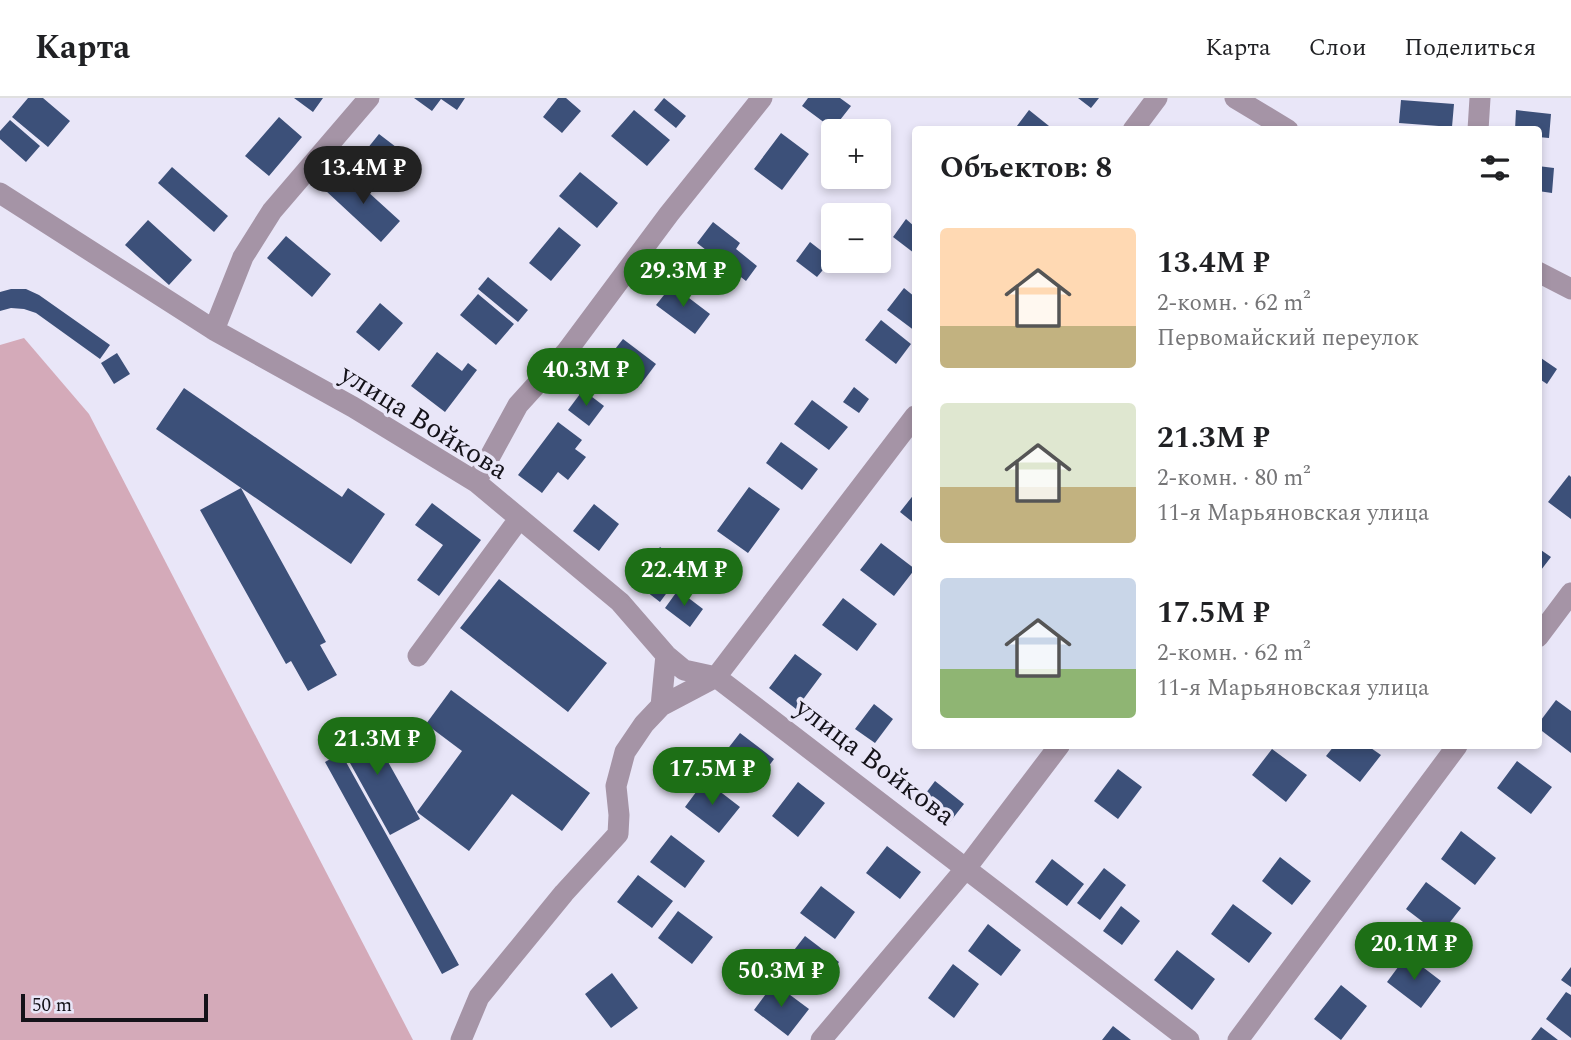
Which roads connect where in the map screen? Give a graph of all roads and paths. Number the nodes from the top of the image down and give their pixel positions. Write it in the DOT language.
graph roads {
  1 [pos="369,98"];
  2 [pos="762,98"];
  3 [pos="1157,98"];
  4 [pos="1235,98"];
  5 [pos="1480,98"];
  6 [pos="1136,126"];
  7 [pos="1281,126"];
  8 [pos="1479,126"];
  9 [pos="0,193"];
  10 [pos="1542,274"];
  11 [pos="1571,289"];
  12 [pos="214,330"];
  13 [pos="912,420"];
  14 [pos="476,482"];
  15 [pos="519,519"];
  16 [pos="1571,593"];
  17 [pos="1542,632"];
  18 [pos="666,655"];
  19 [pos="418,656"];
  20 [pos="716,677"];
  21 [pos="661,706"];
  22 [pos="1057,749"];
  23 [pos="1455,749"];
  24 [pos="967,867"];
  25 [pos="461,1040"];
  26 [pos="821,1040"];
  27 [pos="1189,1040"];
  28 [pos="1238,1040"];
  1 -- 12 [label="street"];
  2 -- 14 [label="street"];
  3 -- 6 [label="street"];
  4 -- 7 [label="street"];
  5 -- 8 [label="street"];
  9 -- 12 [label="street, улица Войкова"];
  10 -- 11 [label="street"];
  12 -- 14 [label="street, улица Войкова"];
  13 -- 20 [label="street"];
  14 -- 15 [label="street, улица Войкова"];
  15 -- 18 [label="street, улица Войкова"];
  15 -- 19 [label="street"];
  16 -- 17 [label="street"];
  18 -- 20 [label="street, улица Войкова"];
  18 -- 21 [label="street"];
  20 -- 21 [label="street"];
  20 -- 24 [label="street, улица Войкова"];
  21 -- 25 [label="street"];
  22 -- 24 [label="street"];
  23 -- 28 [label="street"];
  24 -- 26 [label="street"];
  24 -- 27 [label="street, улица Войкова"];
}
